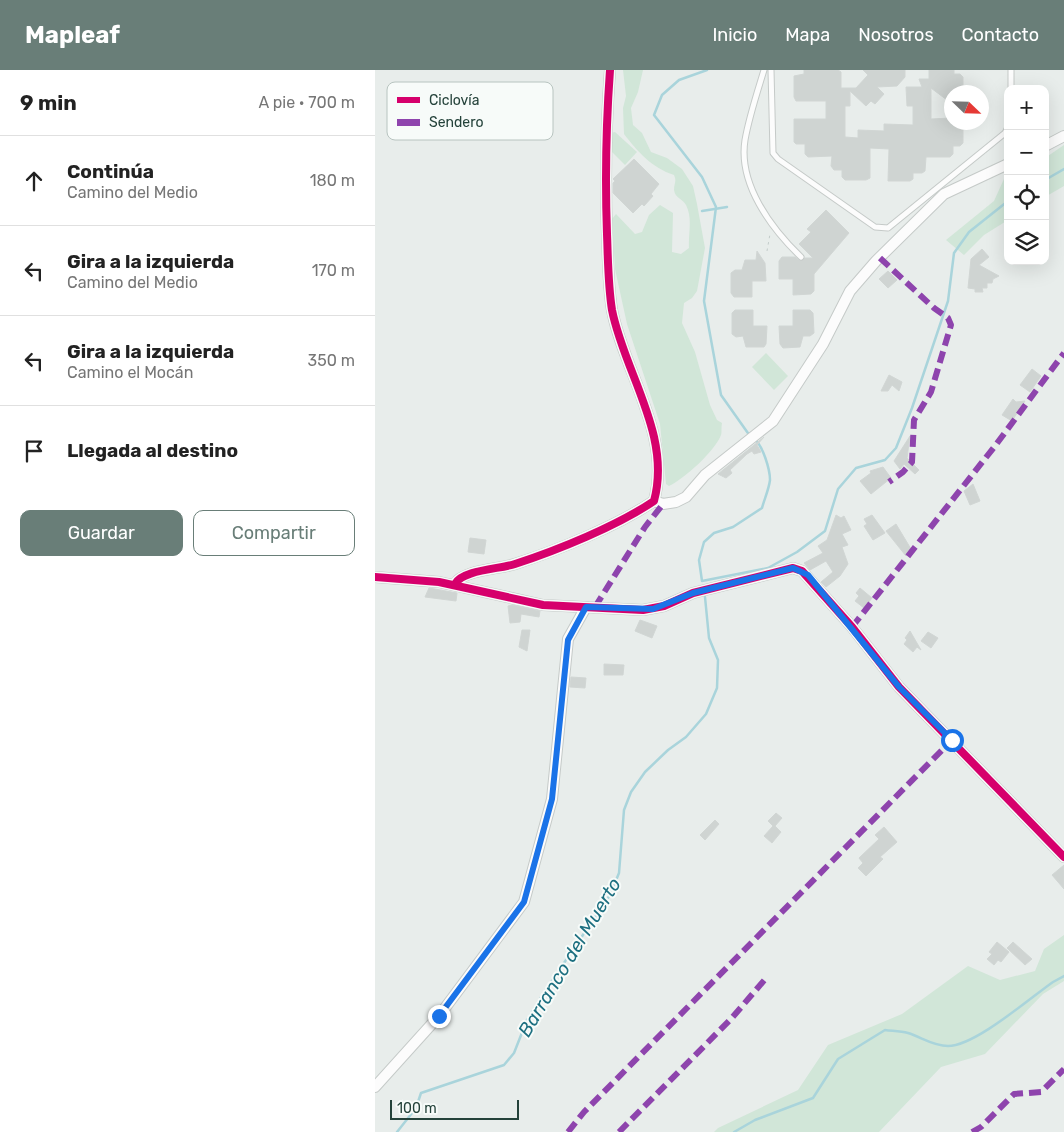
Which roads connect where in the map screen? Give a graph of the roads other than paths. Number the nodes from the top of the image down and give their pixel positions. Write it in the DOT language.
graph roads {
  1 [pos="611,70"];
  2 [pos="764,70"];
  3 [pos="771,70"];
  4 [pos="1011,70"];
  5 [pos="1011,85"];
  6 [pos="1006,130"];
  7 [pos="1064,136"];
  8 [pos="1049,144"];
  9 [pos="1004,166"];
  10 [pos="801,257"];
  11 [pos="654,500"];
  12 [pos="375,577"];
  13 [pos="455,584"];
  14 [pos="586,607"];
  15 [pos="1064,857"];
  16 [pos="375,1087"];
  1 -- 11 [label="street"];
  2 -- 10 [label="lane"];
  3 -- 6 [label="lane"];
  4 -- 5 [label="lane"];
  7 -- 8 [label="street"];
  9 -- 11 [label="street"];
  11 -- 13 [label="street"];
  12 -- 13 [label="street"];
  13 -- 14 [label="street"];
  14 -- 15 [label="street"];
  14 -- 16 [label="street"];
}
